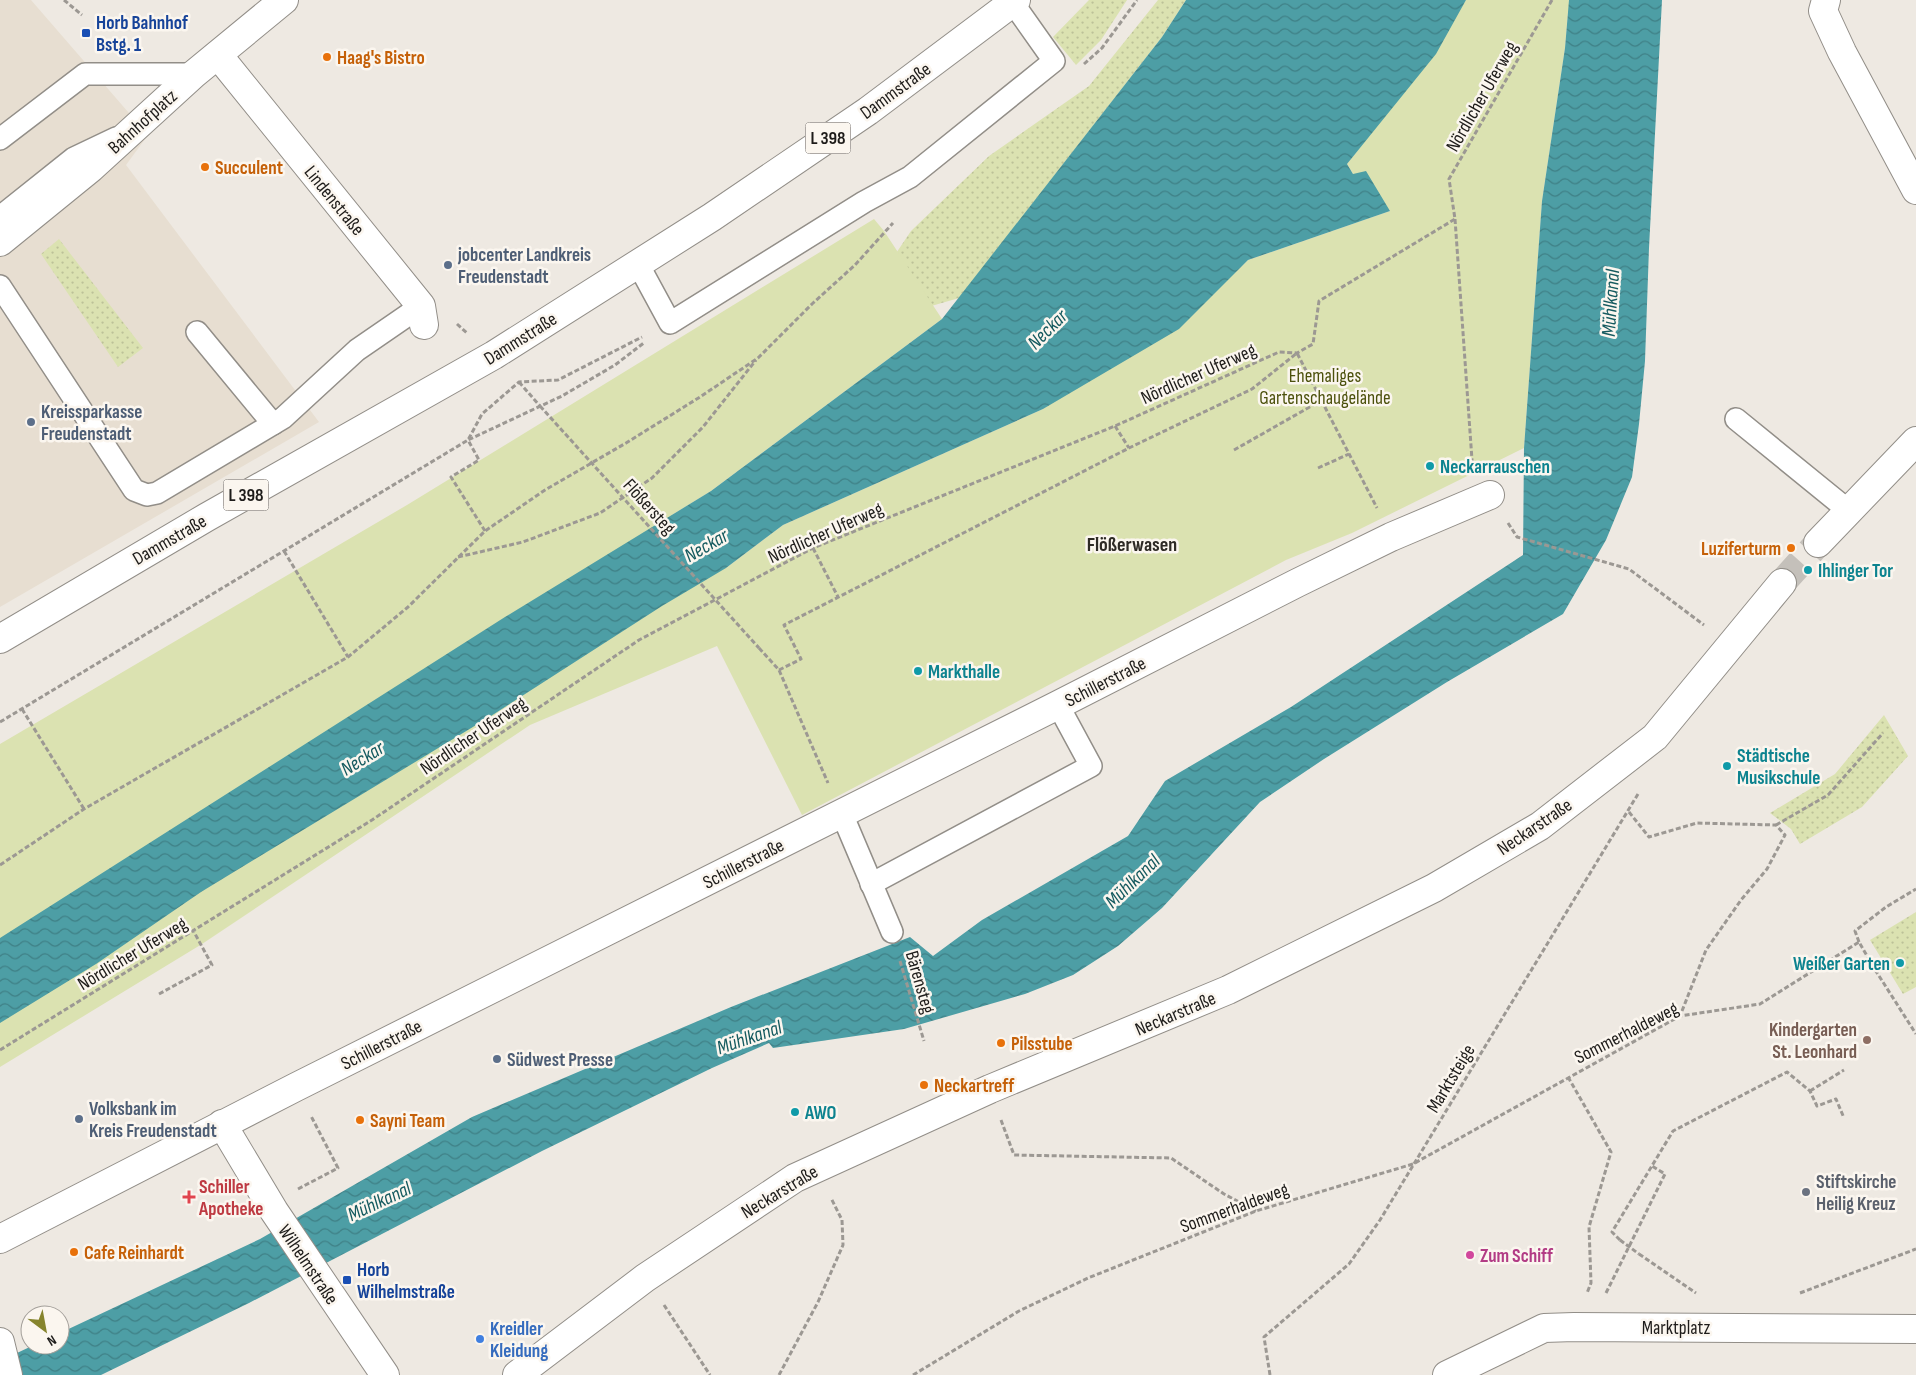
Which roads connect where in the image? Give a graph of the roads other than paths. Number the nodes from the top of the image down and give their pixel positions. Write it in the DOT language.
graph roads {
  1 [pos="284,0"];
  2 [pos="1826,0"];
  3 [pos="1013,1"];
  4 [pos="218,55"];
  5 [pos="194,74"];
  6 [pos="130,131"];
  7 [pos="0,139"];
  8 [pos="1916,190"];
  9 [pos="0,217"];
  10 [pos="0,242"];
  11 [pos="638,264"];
  12 [pos="0,286"];
  13 [pos="422,316"];
  14 [pos="197,332"];
  15 [pos="1736,420"];
  16 [pos="273,424"];
  17 [pos="1916,441"];
  18 [pos="1490,495"];
  19 [pos="1849,512"];
  20 [pos="1818,543"];
  21 [pos="1782,583"];
  22 [pos="0,638"];
  23 [pos="1058,705"];
  24 [pos="842,814"];
  25 [pos="871,884"];
  26 [pos="892,932"];
  27 [pos="222,1124"];
  28 [pos="0,1239"];
  29 [pos="1916,1329"];
  30 [pos="0,1342"];
  31 [pos="8,1375"];
  32 [pos="384,1375"];
  33 [pos="517,1375"];
  34 [pos="1446,1375"];
  1 -- 4 [label="street, Bahnhofplatz"];
  2 -- 8 [label="street"];
  3 -- 11 [label="street, Dammstraße / L 398"];
  3 -- 11 [label="lane"];
  4 -- 5 [label="street, Bahnhofplatz"];
  4 -- 13 [label="street, Lindenstraße"];
  5 -- 6 [label="street, Bahnhofplatz"];
  5 -- 7 [label="lane"];
  6 -- 9 [label="lane"];
  6 -- 10 [label="street, Bahnhofplatz"];
  11 -- 22 [label="street, Dammstraße / L 398"];
  12 -- 16 [label="lane"];
  13 -- 16 [label="lane"];
  14 -- 16 [label="lane"];
  15 -- 19 [label="lane"];
  17 -- 19 [label="street"];
  18 -- 23 [label="street, Schillerstraße"];
  19 -- 20 [label="street"];
  21 -- 33 [label="street, Neckarstraße"];
  23 -- 24 [label="street, Schillerstraße"];
  23 -- 25 [label="lane"];
  24 -- 25 [label="lane"];
  24 -- 27 [label="street, Schillerstraße"];
  25 -- 26 [label="lane"];
  27 -- 28 [label="street, Schillerstraße"];
  27 -- 32 [label="street, Wilhelmstraße"];
  29 -- 34 [label="street, Marktplatz"];
  30 -- 31 [label="street"];
}
